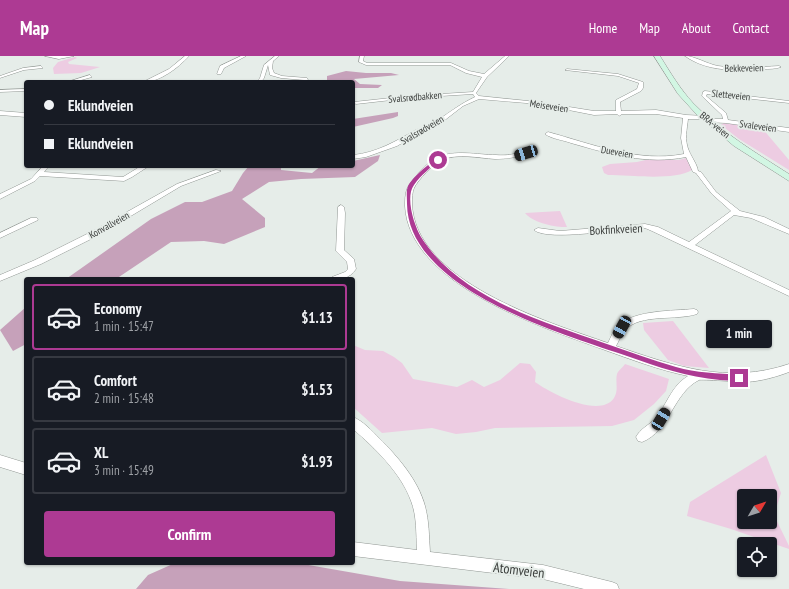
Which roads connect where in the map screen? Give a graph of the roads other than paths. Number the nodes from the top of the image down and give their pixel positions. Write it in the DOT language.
graph roads {
  1 [pos="47,56"];
  2 [pos="72,56"];
  3 [pos="187,56"];
  4 [pos="244,56"];
  5 [pos="277,56"];
  6 [pos="362,56"];
  7 [pos="507,56"];
  8 [pos="657,56"];
  9 [pos="687,56"];
  10 [pos="272,61"];
  11 [pos="41,67"];
  12 [pos="779,67"];
  13 [pos="566,70"];
  14 [pos="218,73"];
  15 [pos="90,76"];
  16 [pos="485,76"];
  17 [pos="0,77"];
  18 [pos="76,80"];
  19 [pos="149,80"];
  20 [pos="260,80"];
  21 [pos="306,80"];
  22 [pos="24,90"];
  23 [pos="0,91"];
  24 [pos="474,93"];
  25 [pos="478,97"];
  26 [pos="789,102"];
  27 [pos="356,103"];
  28 [pos="0,113"];
  29 [pos="619,114"];
  30 [pos="24,115"];
  31 [pos="686,117"];
  32 [pos="706,119"];
  33 [pos="726,121"];
  34 [pos="789,130"];
  35 [pos="548,134"];
  36 [pos="526,153"];
  37 [pos="688,155"];
  38 [pos="355,157"];
  39 [pos="44,168"];
  40 [pos="140,168"];
  41 [pos="218,170"];
  42 [pos="40,174"];
  43 [pos="789,178"];
  44 [pos="2,195"];
  45 [pos="341,207"];
  46 [pos="738,213"];
  47 [pos="34,220"];
  48 [pos="538,230"];
  49 [pos="789,232"];
  50 [pos="0,236"];
  51 [pos="691,245"];
  52 [pos="340,277"];
  53 [pos="0,278"];
  54 [pos="789,293"];
  55 [pos="694,312"];
  56 [pos="610,348"];
  57 [pos="789,368"];
  58 [pos="699,375"];
  59 [pos="355,424"];
  60 [pos="642,437"];
  61 [pos="0,461"];
  62 [pos="24,468"];
  63 [pos="355,549"];
  64 [pos="424,558"];
  65 [pos="612,589"];
  1 -- 2 [label="street"];
  3 -- 19 [label="street"];
  4 -- 14 [label="street"];
  5 -- 10 [label="street"];
  6 -- 16 [label="street"];
  7 -- 16 [label="street"];
  8 -- 32 [label="main road, BRA-veien"];
  9 -- 12 [label="street, Bekkeveien"];
  10 -- 20 [label="street"];
  10 -- 21 [label="street"];
  11 -- 17 [label="street"];
  13 -- 29 [label="street"];
  15 -- 18 [label="street"];
  16 -- 24 [label="street"];
  22 -- 23 [label="street"];
  24 -- 25 [label="street"];
  24 -- 27 [label="street, Svalsrødbakken"];
  25 -- 29 [label="street, Meiseveien"];
  25 -- 38 [label="street, Svalsrødveien"];
  26 -- 33 [label="street, Sletteveien"];
  28 -- 30 [label="street"];
  29 -- 31 [label="street, Meiseveien"];
  31 -- 32 [label="street, Meiseveien"];
  31 -- 37 [label="street"];
  32 -- 33 [label="street"];
  32 -- 43 [label="main road, BRA-veien"];
  33 -- 34 [label="street, Svaleveien"];
  35 -- 37 [label="street, Dueveien"];
  36 -- 56 [label="street"];
  37 -- 46 [label="street"];
  39 -- 42 [label="street"];
  40 -- 42 [label="street"];
  41 -- 53 [label="street, Konvallveien"];
  42 -- 44 [label="street"];
  45 -- 52 [label="street"];
  46 -- 49 [label="street"];
  46 -- 51 [label="street"];
  47 -- 50 [label="street"];
  48 -- 51 [label="street, Bokfinkveien"];
  51 -- 54 [label="street, Bokfinkveien"];
  55 -- 56 [label="street"];
  56 -- 58 [label="street"];
  57 -- 58 [label="street"];
  58 -- 60 [label="street"];
  59 -- 64 [label="street"];
  61 -- 62 [label="street"];
  63 -- 64 [label="street, Atomveien"];
  64 -- 65 [label="street, Atomveien"];
}
